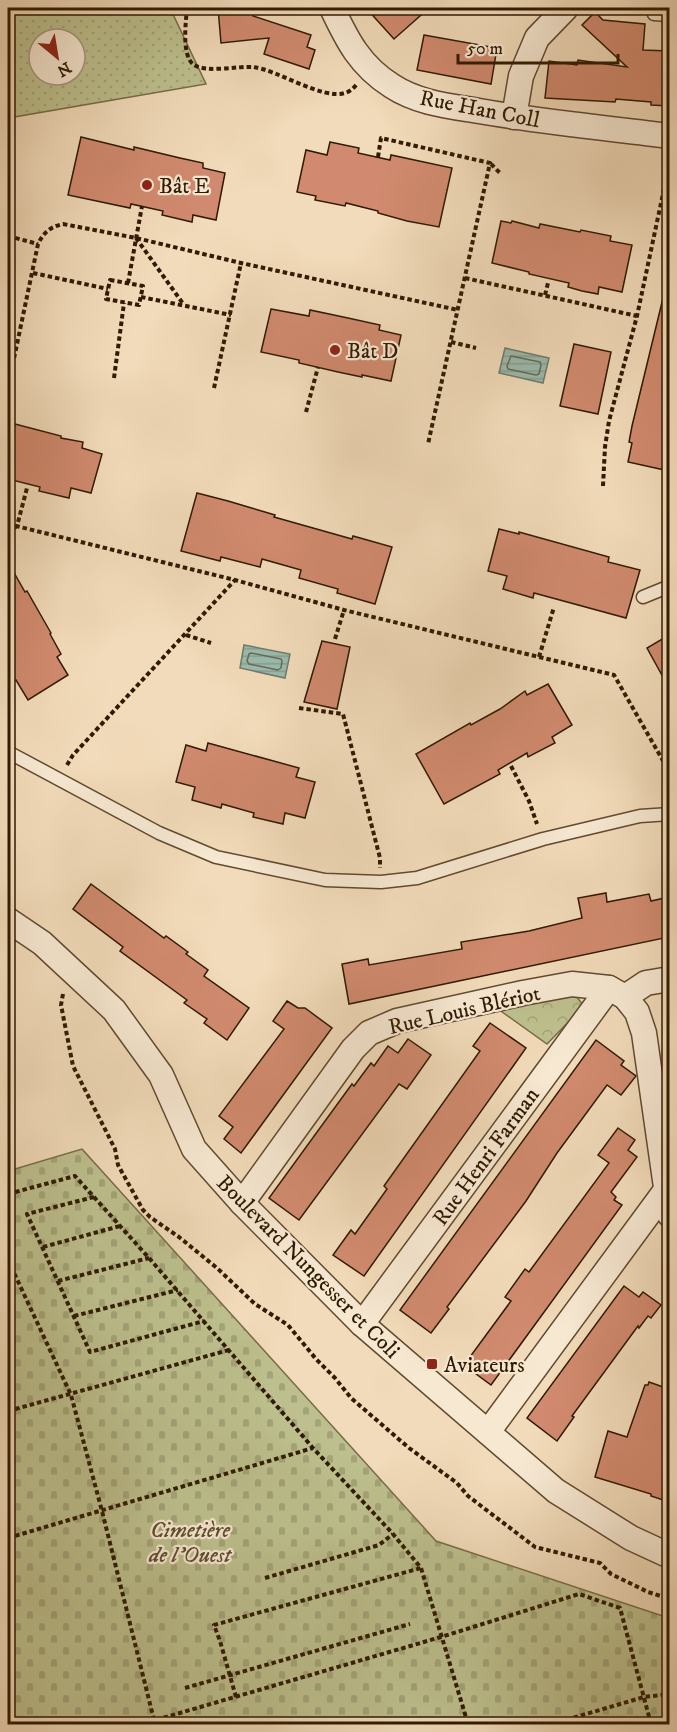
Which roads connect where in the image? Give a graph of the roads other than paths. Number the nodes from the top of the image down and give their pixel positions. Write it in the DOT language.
graph roads {
  1 [pos="332,8"];
  2 [pos="566,8"];
  3 [pos="654,14"];
  4 [pos="669,15"];
  5 [pos="514,117"];
  6 [pos="669,136"];
  7 [pos="669,586"];
  8 [pos="643,597"];
  9 [pos="8,752"];
  10 [pos="669,814"];
  11 [pos="8,920"];
  12 [pos="669,980"];
  13 [pos="617,992"];
  14 [pos="666,1190"];
  15 [pos="242,1203"];
  16 [pos="669,1215"];
  17 [pos="362,1324"];
  18 [pos="488,1432"];
  19 [pos="669,1556"];
  1 -- 5 [label="street, Rue Han Coll"];
  2 -- 5 [label="street"];
  3 -- 4 [label="lane"];
  5 -- 6 [label="street, Rue Han Coll"];
  7 -- 8 [label="lane"];
  9 -- 10 [label="lane"];
  11 -- 15 [label="street, Boulevard Nungesser et Coli"];
  12 -- 13 [label="street"];
  13 -- 14 [label="street"];
  13 -- 15 [label="street, Rue Louis Blériot"];
  13 -- 17 [label="street, Rue Henri Farman"];
  14 -- 16 [label="street"];
  14 -- 18 [label="street"];
  15 -- 17 [label="street, Boulevard Nungesser et Coli"];
  17 -- 18 [label="street, Boulevard Nungesser et Coli"];
  18 -- 19 [label="street, Boulevard Nungesser et Coli"];
}
